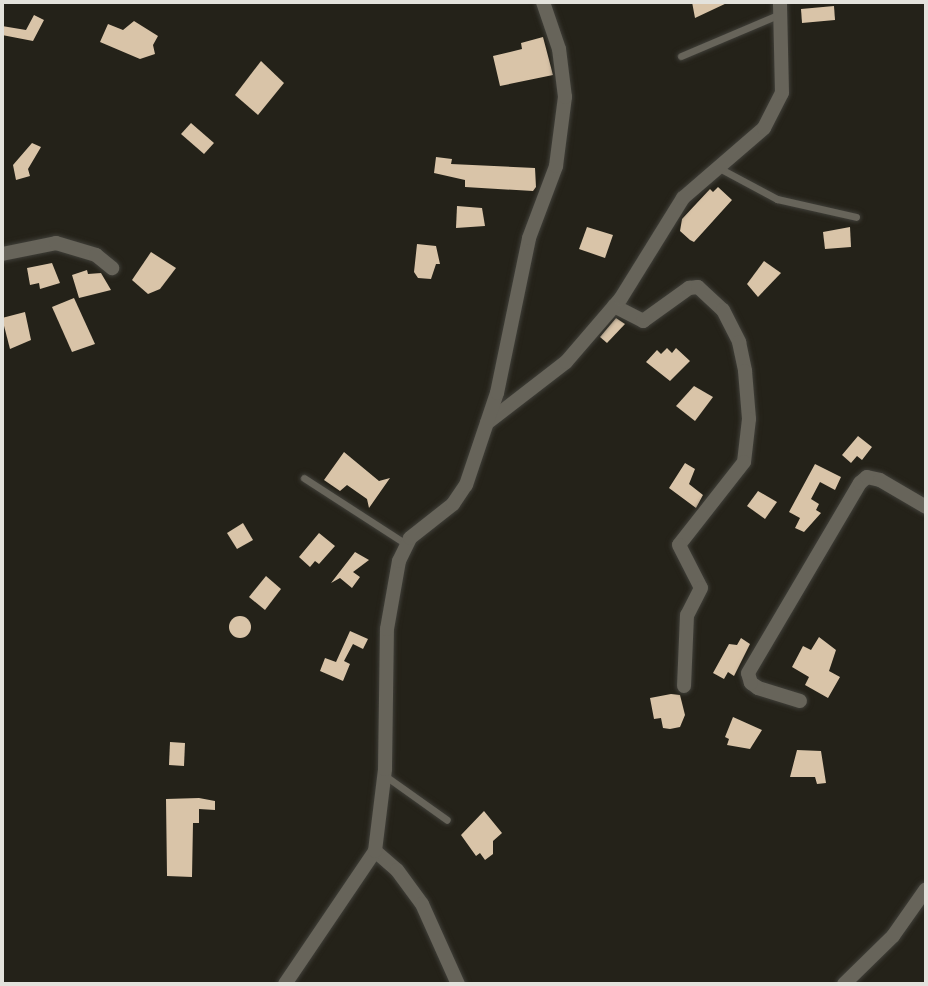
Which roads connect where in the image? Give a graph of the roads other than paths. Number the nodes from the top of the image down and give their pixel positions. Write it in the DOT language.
graph roads {
  1 [pos="543,2"];
  2 [pos="780,8"];
  3 [pos="681,56"];
  4 [pos="716,166"];
  5 [pos="856,217"];
  6 [pos="2,254"];
  7 [pos="112,268"];
  8 [pos="614,306"];
  9 [pos="486,424"];
  10 [pos="304,478"];
  11 [pos="926,507"];
  12 [pos="406,544"];
  13 [pos="684,686"];
  14 [pos="800,701"];
  15 [pos="384,775"];
  16 [pos="447,820"];
  17 [pos="375,851"];
  18 [pos="926,889"];
  19 [pos="285,984"];
  20 [pos="458,984"];
  21 [pos="844,984"];
  1 -- 9 [label="street"];
  2 -- 3 [label="lane"];
  2 -- 4 [label="street"];
  4 -- 5 [label="lane"];
  4 -- 8 [label="street"];
  6 -- 7 [label="street"];
  8 -- 9 [label="street"];
  8 -- 13 [label="street"];
  9 -- 12 [label="street"];
  10 -- 12 [label="lane"];
  11 -- 14 [label="street"];
  12 -- 15 [label="street"];
  15 -- 16 [label="lane"];
  15 -- 17 [label="street"];
  17 -- 19 [label="street"];
  17 -- 20 [label="street"];
  18 -- 21 [label="street"];
}
